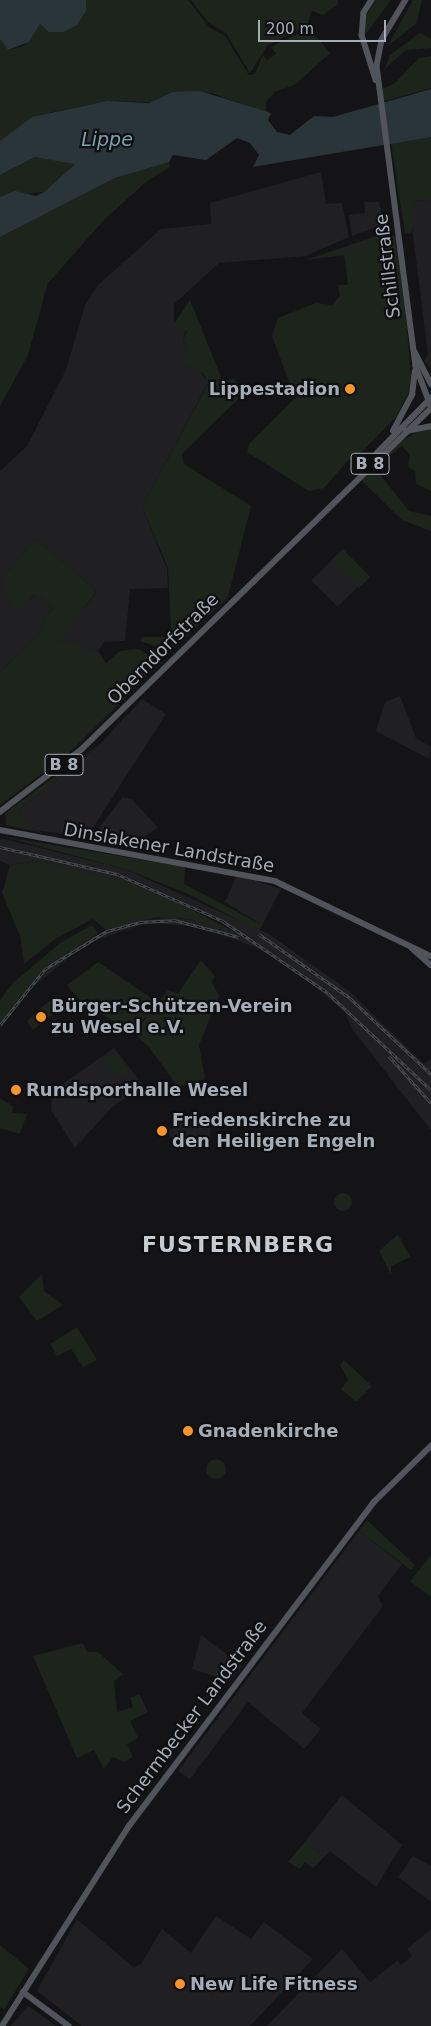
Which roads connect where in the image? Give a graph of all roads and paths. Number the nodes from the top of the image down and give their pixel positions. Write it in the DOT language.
graph roads {
  1 [pos="372,0"];
  2 [pos="406,0"];
  3 [pos="378,90"];
  4 [pos="414,350"];
  5 [pos="416,366"];
  6 [pos="423,369"];
  7 [pos="431,374"];
  8 [pos="431,384"];
  9 [pos="430,403"];
  10 [pos="431,426"];
  11 [pos="404,431"];
  12 [pos="389,438"];
  13 [pos="337,497"];
  14 [pos="0,812"];
  15 [pos="0,830"];
  16 [pos="410,947"];
  17 [pos="431,956"];
  18 [pos="431,965"];
  19 [pos="431,1446"];
  20 [pos="24,1992"];
  21 [pos="2,2026"];
  22 [pos="69,2026"];
  1 -- 3 [label="main road"];
  2 -- 3 [label="main road"];
  3 -- 4 [label="main road, Schillstraße"];
  4 -- 5 [label="main road, Schillstraße"];
  4 -- 6 [label="main road, Schillstraße"];
  5 -- 9 [label="main road, Schillstraße"];
  5 -- 12 [label="main road, B 8"];
  6 -- 7 [label="main road"];
  6 -- 8 [label="main road, Schillstraße"];
  9 -- 11 [label="main road, Oberndorfstraße / B 8"];
  9 -- 12 [label="main road, Oberndorfstraße / B 8"];
  10 -- 11 [label="main road"];
  11 -- 13 [label="main road, Oberndorfstraße / B 8"];
  12 -- 13 [label="main road, Oberndorfstraße / B 8"];
  13 -- 14 [label="main road, Oberndorfstraße / B 8"];
  15 -- 16 [label="main road, Dinslakener Landstraße"];
  16 -- 17 [label="main road, Dinslakener Landstraße"];
  16 -- 18 [label="main road, Dinslakener Landstraße"];
  19 -- 20 [label="main road, Schermbecker Landstraße"];
  20 -- 21 [label="main road, Schermbecker Landstraße"];
  20 -- 22 [label="main road"];
}
